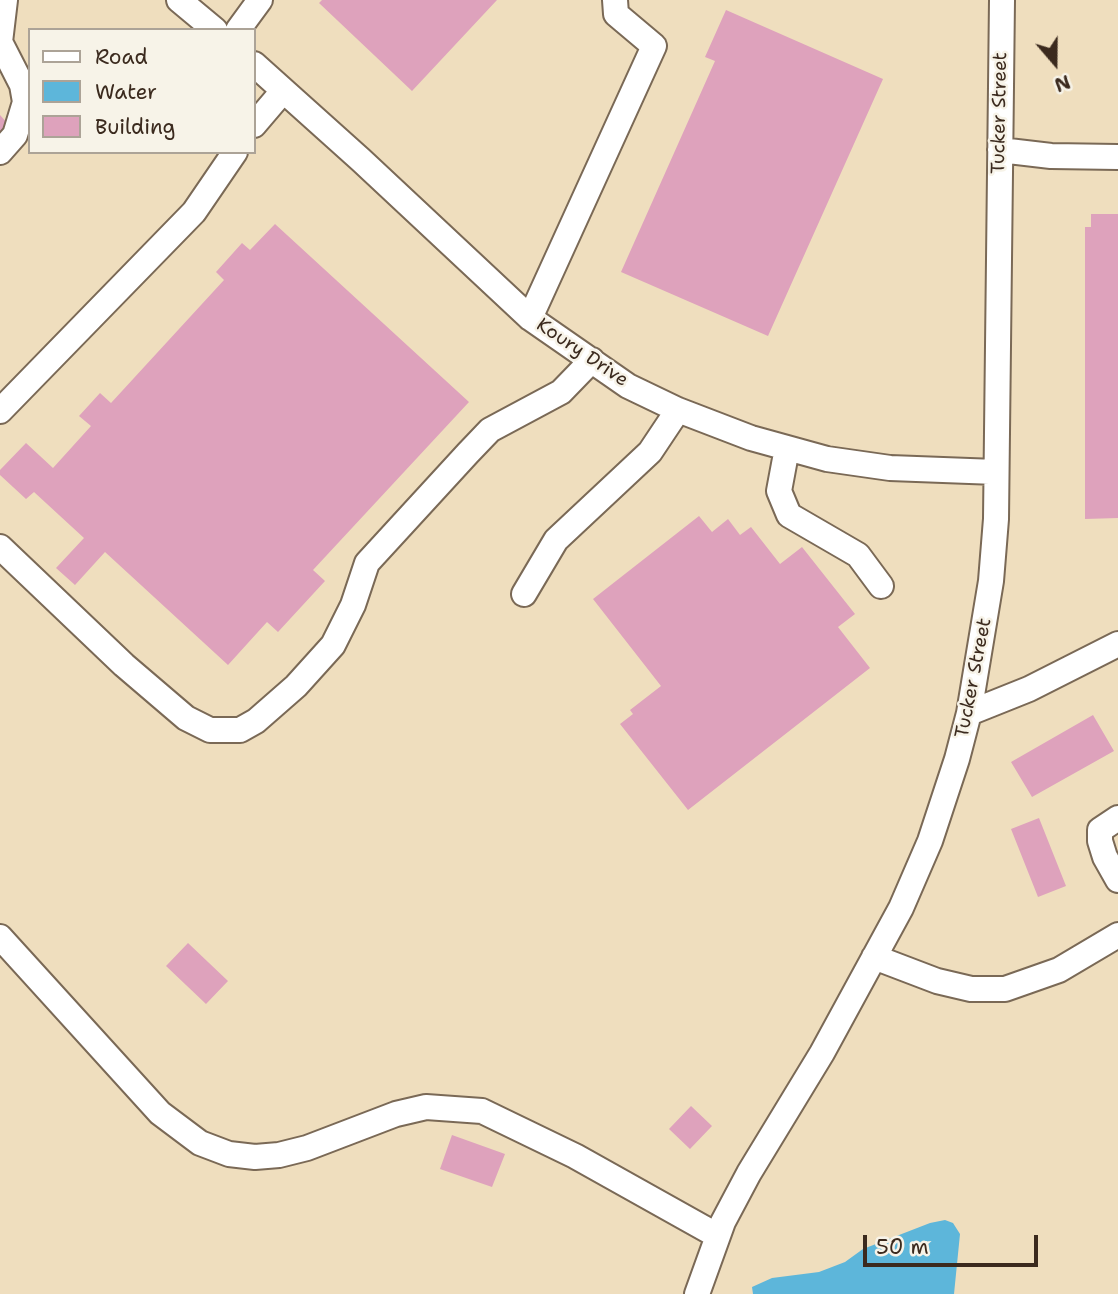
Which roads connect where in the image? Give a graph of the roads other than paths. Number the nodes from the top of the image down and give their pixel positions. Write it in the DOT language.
graph roads {
  1 [pos="5,0"];
  2 [pos="180,0"];
  3 [pos="260,0"];
  4 [pos="615,0"];
  5 [pos="1002,0"];
  6 [pos="213,28"];
  7 [pos="239,28"];
  8 [pos="256,66"];
  9 [pos="284,91"];
  10 [pos="256,123"];
  11 [pos="1000,150"];
  12 [pos="0,152"];
  13 [pos="234,154"];
  14 [pos="1118,157"];
  15 [pos="530,317"];
  16 [pos="592,360"];
  17 [pos="678,410"];
  18 [pos="0,411"];
  19 [pos="787,448"];
  20 [pos="996,472"];
  21 [pos="0,547"];
  22 [pos="881,586"];
  23 [pos="524,594"];
  24 [pos="1118,644"];
  25 [pos="969,713"];
  26 [pos="1118,818"];
  27 [pos="1118,880"];
  28 [pos="1118,935"];
  29 [pos="0,937"];
  30 [pos="874,957"];
  31 [pos="718,1236"];
  32 [pos="697,1294"];
  1 -- 12 [label="street"];
  2 -- 6 [label="street"];
  3 -- 7 [label="street"];
  4 -- 15 [label="street"];
  5 -- 11 [label="street, Tucker Street"];
  8 -- 9 [label="street, Koury Drive"];
  9 -- 10 [label="street"];
  9 -- 15 [label="street, Koury Drive"];
  11 -- 14 [label="street"];
  11 -- 20 [label="street, Tucker Street"];
  13 -- 18 [label="street"];
  15 -- 16 [label="street, Koury Drive"];
  16 -- 17 [label="street, Koury Drive"];
  16 -- 21 [label="street"];
  17 -- 19 [label="street, Koury Drive"];
  17 -- 23 [label="street"];
  19 -- 20 [label="street, Koury Drive"];
  19 -- 22 [label="street"];
  20 -- 25 [label="street, Tucker Street"];
  24 -- 25 [label="street"];
  25 -- 30 [label="street, Tucker Street"];
  26 -- 27 [label="street"];
  28 -- 30 [label="street"];
  29 -- 31 [label="street"];
  30 -- 31 [label="street, Tucker Street"];
  31 -- 32 [label="street, Tucker Street"];
}
